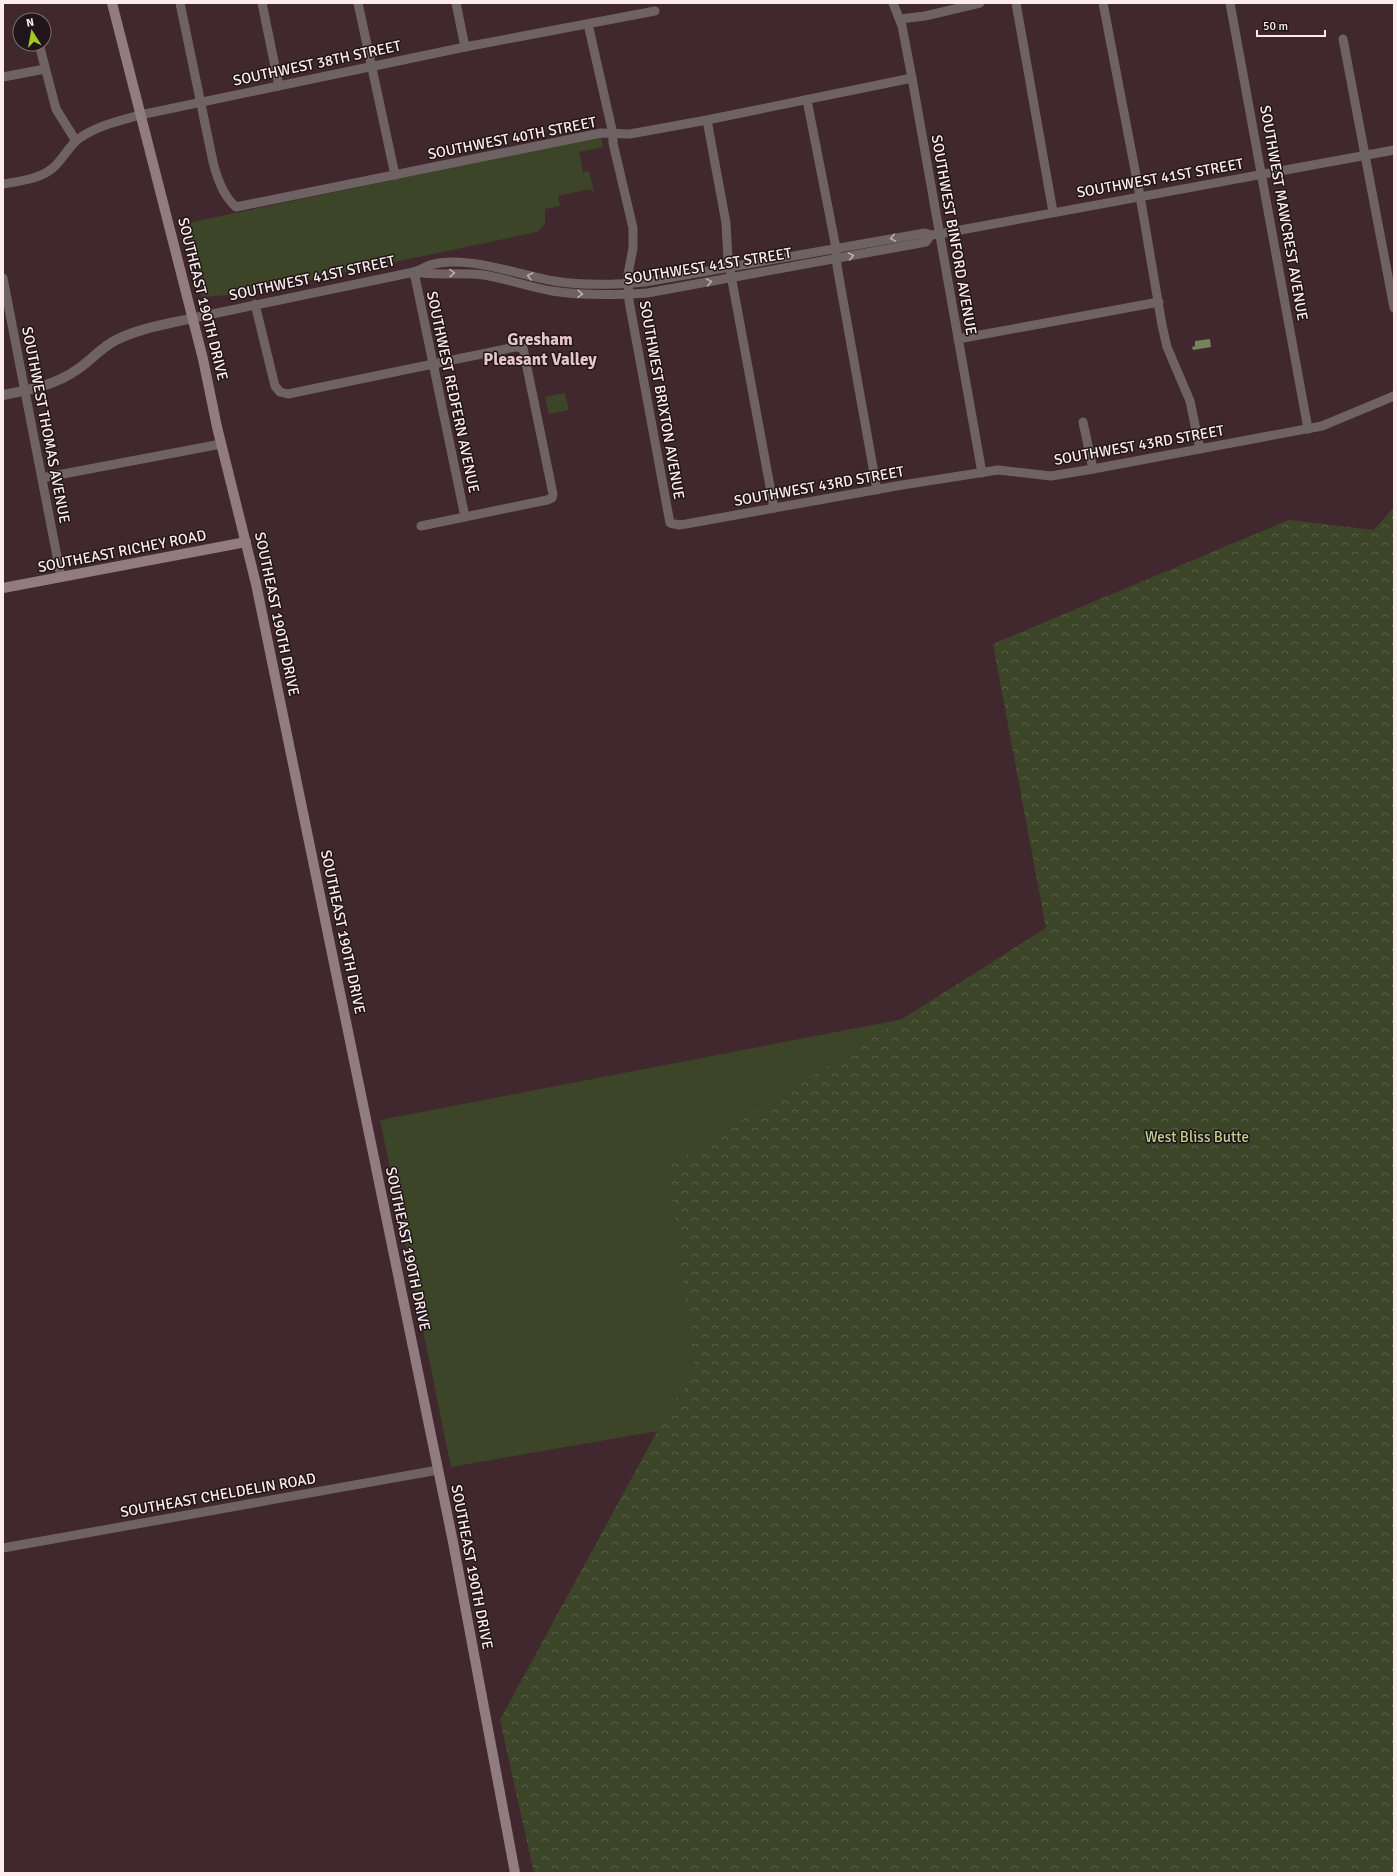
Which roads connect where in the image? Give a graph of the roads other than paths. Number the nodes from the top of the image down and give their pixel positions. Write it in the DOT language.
graph roads {
  1 [pos="112,3"];
  2 [pos="180,3"];
  3 [pos="262,3"];
  4 [pos="358,3"];
  5 [pos="456,3"];
  6 [pos="893,3"];
  7 [pos="980,3"];
  8 [pos="1016,3"];
  9 [pos="1104,3"];
  10 [pos="1230,3"];
  11 [pos="655,11"];
  12 [pos="900,19"];
  13 [pos="588,24"];
  14 [pos="1343,39"];
  15 [pos="465,47"];
  16 [pos="41,52"];
  17 [pos="371,66"];
  18 [pos="45,69"];
  19 [pos="3,77"];
  20 [pos="912,78"];
  21 [pos="279,86"];
  22 [pos="807,100"];
  23 [pos="200,102"];
  24 [pos="140,115"];
  25 [pos="707,120"];
  26 [pos="613,134"];
  27 [pos="76,141"];
  28 [pos="1394,150"];
  29 [pos="1366,155"];
  30 [pos="1263,174"];
  31 [pos="395,175"];
  32 [pos="3,184"];
  33 [pos="1140,196"];
  34 [pos="1053,212"];
  35 [pos="935,234"];
  36 [pos="836,248"];
  37 [pos="836,258"];
  38 [pos="731,268"];
  39 [pos="414,272"];
  40 [pos="732,278"];
  41 [pos="3,279"];
  42 [pos="627,284"];
  43 [pos="628,294"];
  44 [pos="1159,302"];
  45 [pos="255,304"];
  46 [pos="1394,308"];
  47 [pos="193,318"];
  48 [pos="958,339"];
  49 [pos="432,364"];
  50 [pos="25,390"];
  51 [pos="3,395"];
  52 [pos="1394,396"];
  53 [pos="1083,422"];
  54 [pos="1308,429"];
  55 [pos="221,444"];
  56 [pos="1200,449"];
  57 [pos="1093,469"];
  58 [pos="982,473"];
  59 [pos="42,478"];
  60 [pos="877,490"];
  61 [pos="774,508"];
  62 [pos="465,518"];
  63 [pos="670,523"];
  64 [pos="421,526"];
  65 [pos="246,542"];
  66 [pos="61,577"];
  67 [pos="3,588"];
  68 [pos="438,1470"];
  69 [pos="3,1548"];
  70 [pos="515,1873"];
  1 -- 24 [label="main road, SOUTHEAST 190TH DRIVE"];
  2 -- 23 [label="street"];
  3 -- 21 [label="street"];
  4 -- 17 [label="street"];
  5 -- 15 [label="street"];
  6 -- 12 [label="street, SOUTHWEST BINFORD AVENUE"];
  7 -- 12 [label="street"];
  8 -- 34 [label="street"];
  9 -- 33 [label="street"];
  10 -- 30 [label="street, SOUTHWEST MAWCREST AVENUE"];
  11 -- 13 [label="street, SOUTHWEST 38TH STREET"];
  12 -- 20 [label="street, SOUTHWEST BINFORD AVENUE"];
  13 -- 15 [label="street, SOUTHWEST 38TH STREET"];
  13 -- 26 [label="street, SOUTHWEST BRIXTON AVENUE"];
  14 -- 29 [label="street"];
  15 -- 17 [label="street, SOUTHWEST 38TH STREET"];
  16 -- 18 [label="street"];
  17 -- 21 [label="street, SOUTHWEST 38TH STREET"];
  17 -- 31 [label="street"];
  18 -- 19 [label="street"];
  18 -- 27 [label="street"];
  20 -- 22 [label="street, SOUTHWEST 40TH STREET"];
  20 -- 35 [label="street, SOUTHWEST BINFORD AVENUE"];
  21 -- 23 [label="street, SOUTHWEST 38TH STREET"];
  22 -- 25 [label="street, SOUTHWEST 40TH STREET"];
  22 -- 36 [label="street"];
  23 -- 24 [label="street, SOUTHWEST 38TH STREET"];
  23 -- 31 [label="street, SOUTHWEST 40TH STREET"];
  24 -- 27 [label="street, SOUTHWEST 38TH STREET"];
  24 -- 47 [label="main road, SOUTHEAST 190TH DRIVE"];
  25 -- 26 [label="street, SOUTHWEST 40TH STREET"];
  25 -- 38 [label="street"];
  26 -- 31 [label="street, SOUTHWEST 40TH STREET"];
  26 -- 42 [label="street, SOUTHWEST BRIXTON AVENUE"];
  27 -- 32 [label="street, SOUTHWEST 38TH STREET"];
  28 -- 29 [label="street, SOUTHWEST 41ST STREET"];
  29 -- 30 [label="street, SOUTHWEST 41ST STREET"];
  29 -- 46 [label="street"];
  30 -- 33 [label="street, SOUTHWEST 41ST STREET"];
  30 -- 54 [label="street, SOUTHWEST MAWCREST AVENUE"];
  33 -- 34 [label="street, SOUTHWEST 41ST STREET"];
  33 -- 44 [label="street"];
  34 -- 35 [label="street, SOUTHWEST 41ST STREET"];
  35 -- 36 [label="street, SOUTHWEST 41ST STREET, one-way"];
  37 -- 35 [label="street, SOUTHWEST 41ST STREET, one-way"];
  35 -- 48 [label="street, SOUTHWEST BINFORD AVENUE"];
  36 -- 37 [label="street"];
  36 -- 38 [label="street, SOUTHWEST 41ST STREET"];
  37 -- 40 [label="street, SOUTHWEST 41ST STREET"];
  37 -- 60 [label="street"];
  38 -- 40 [label="street"];
  38 -- 42 [label="street, SOUTHWEST 41ST STREET"];
  42 -- 39 [label="street, SOUTHWEST 41ST STREET, one-way"];
  39 -- 43 [label="street, SOUTHWEST 41ST STREET, one-way"];
  39 -- 45 [label="street, SOUTHWEST 41ST STREET"];
  39 -- 49 [label="street, SOUTHWEST REDFERN AVENUE"];
  43 -- 40 [label="street, SOUTHWEST 41ST STREET, one-way"];
  40 -- 61 [label="street"];
  41 -- 50 [label="street, SOUTHWEST THOMAS AVENUE"];
  42 -- 43 [label="street, SOUTHWEST BRIXTON AVENUE"];
  43 -- 63 [label="street, SOUTHWEST BRIXTON AVENUE"];
  44 -- 48 [label="street"];
  44 -- 56 [label="street"];
  45 -- 47 [label="street, SOUTHWEST 41ST STREET"];
  45 -- 49 [label="street"];
  47 -- 50 [label="street"];
  47 -- 55 [label="main road, SOUTHEAST 190TH DRIVE"];
  48 -- 58 [label="street, SOUTHWEST BINFORD AVENUE"];
  49 -- 62 [label="street, SOUTHWEST REDFERN AVENUE"];
  49 -- 62 [label="street"];
  50 -- 51 [label="street"];
  50 -- 59 [label="street, SOUTHWEST THOMAS AVENUE"];
  52 -- 54 [label="street, SOUTHWEST 43RD STREET"];
  53 -- 57 [label="street"];
  54 -- 56 [label="street, SOUTHWEST 43RD STREET"];
  55 -- 59 [label="street"];
  55 -- 65 [label="main road, SOUTHEAST 190TH DRIVE"];
  56 -- 57 [label="street, SOUTHWEST 43RD STREET"];
  57 -- 58 [label="street, SOUTHWEST 43RD STREET"];
  58 -- 60 [label="street, SOUTHWEST 43RD STREET"];
  59 -- 66 [label="street, SOUTHWEST THOMAS AVENUE"];
  60 -- 61 [label="street, SOUTHWEST 43RD STREET"];
  61 -- 63 [label="street, SOUTHWEST 43RD STREET"];
  62 -- 64 [label="street"];
  65 -- 66 [label="main road, SOUTHEAST RICHEY ROAD"];
  65 -- 68 [label="main road, SOUTHEAST 190TH DRIVE"];
  66 -- 67 [label="main road, SOUTHEAST RICHEY ROAD"];
  68 -- 69 [label="street, SOUTHEAST CHELDELIN ROAD"];
  68 -- 70 [label="main road, SOUTHEAST 190TH DRIVE"];
}
